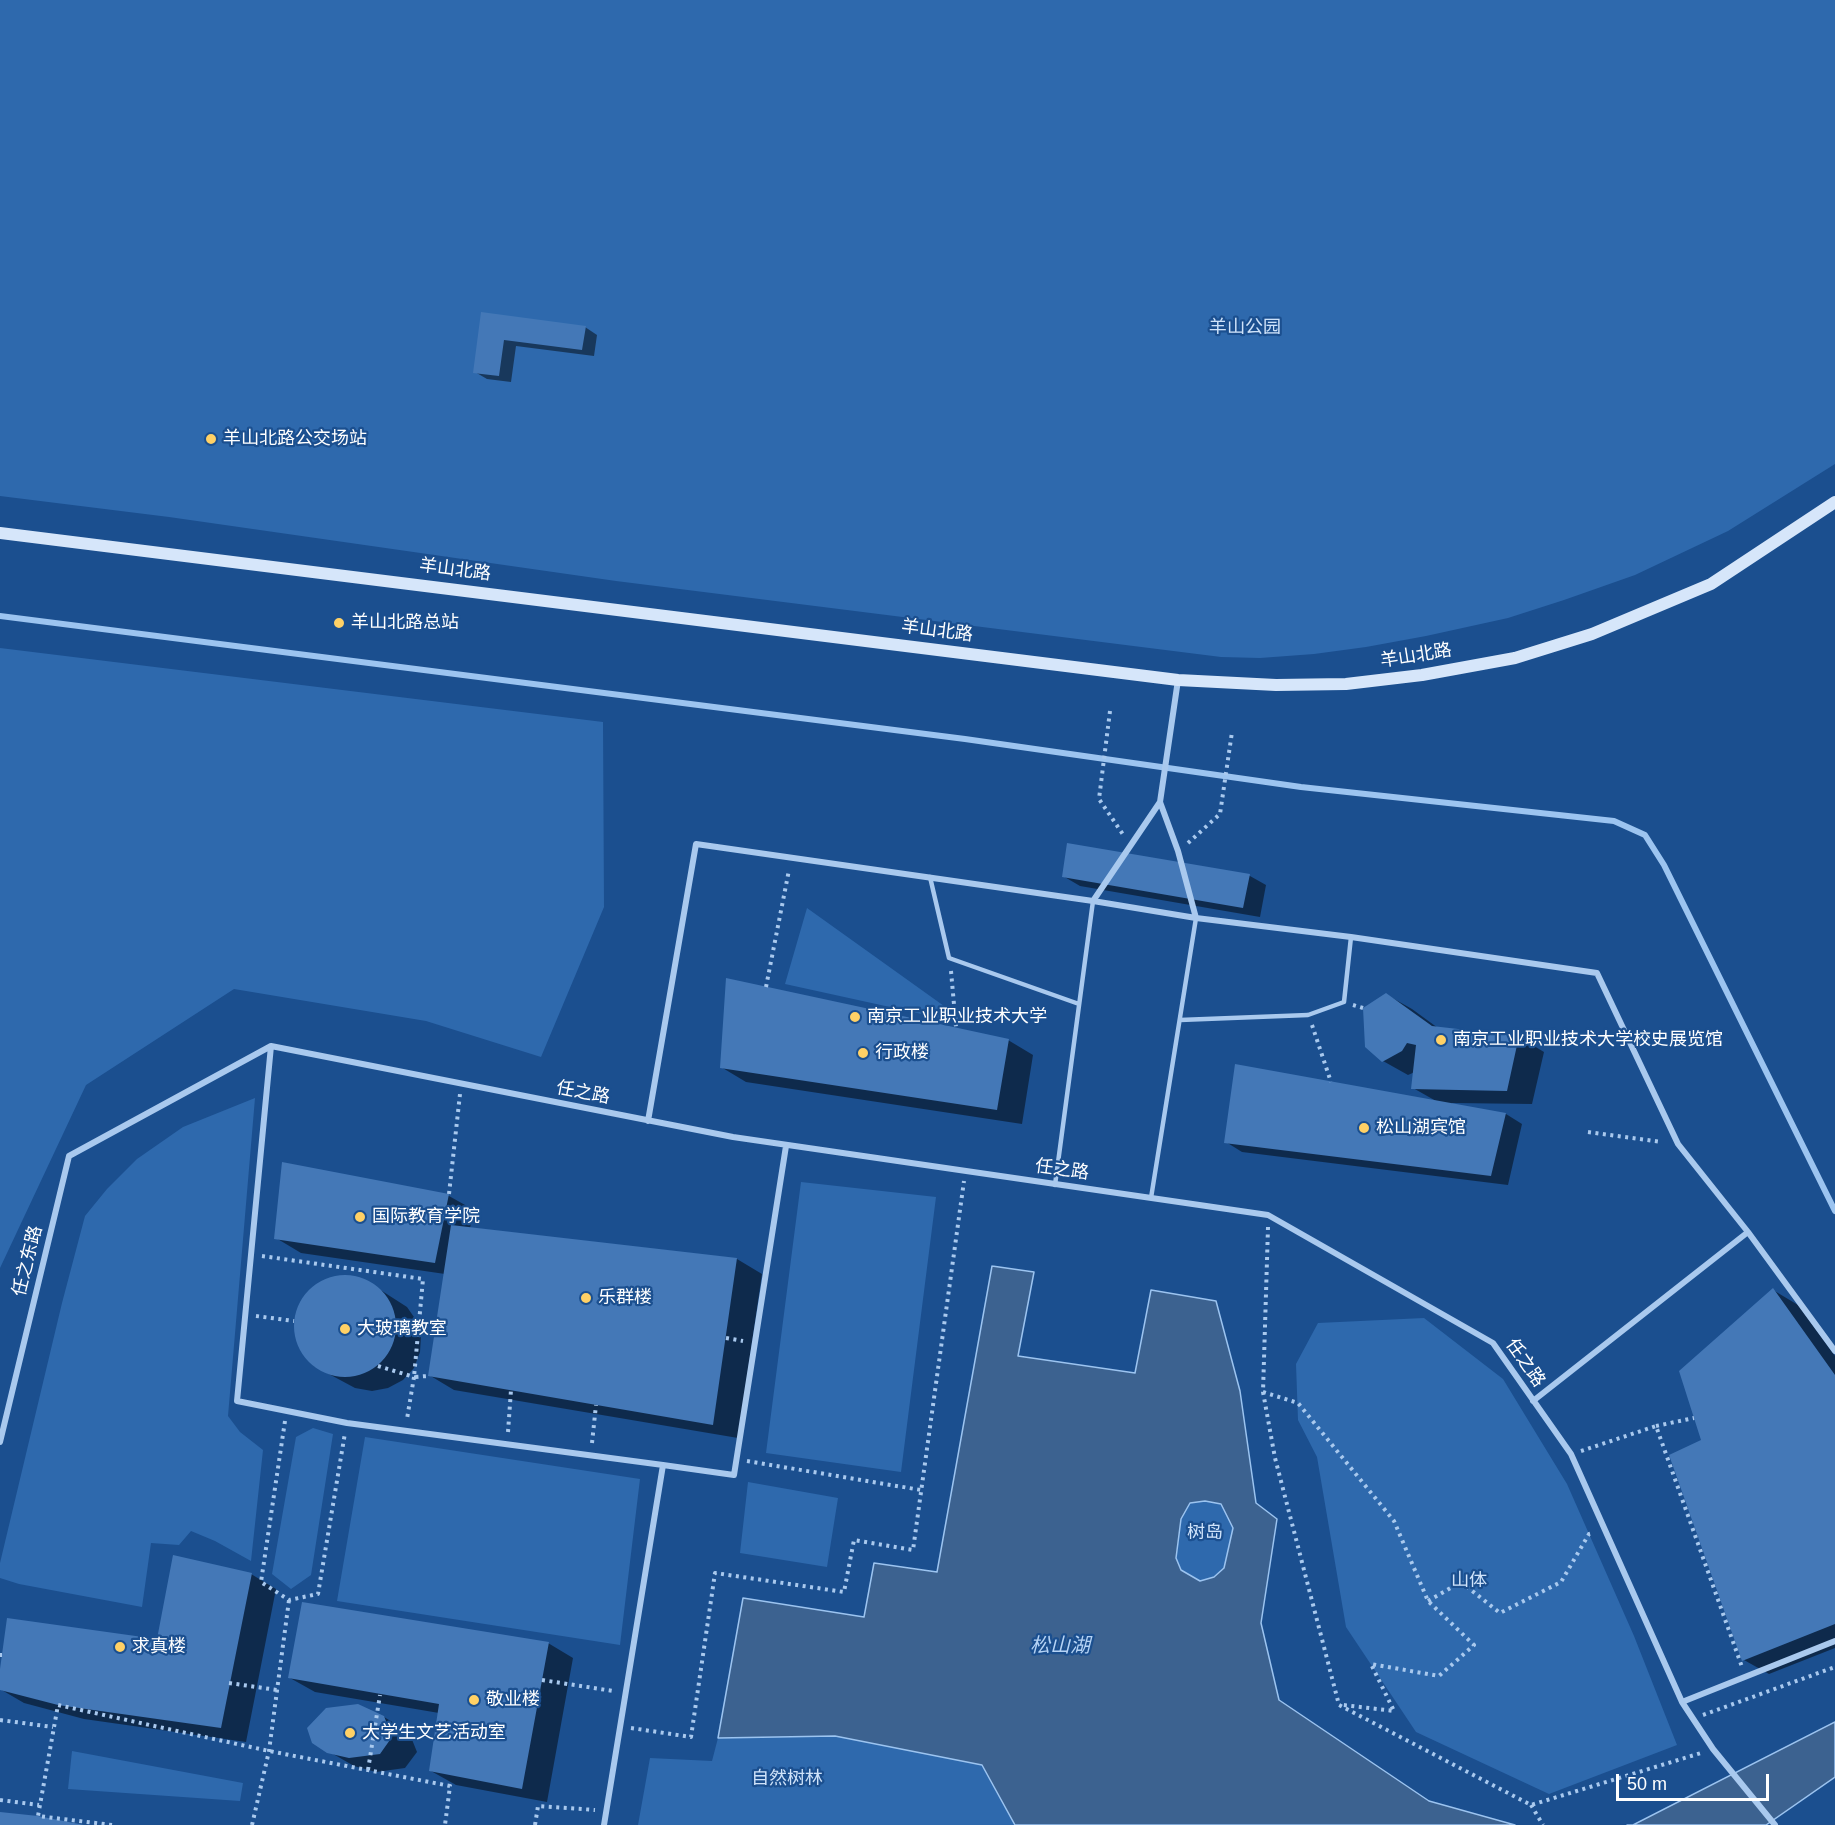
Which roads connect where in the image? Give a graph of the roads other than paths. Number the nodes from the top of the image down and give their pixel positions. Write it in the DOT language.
graph roads {
  1 [pos="1835,502"];
  2 [pos="0,533"];
  3 [pos="1178,680"];
  4 [pos="1160,802"];
  5 [pos="930,877"];
  6 [pos="1093,901"];
  7 [pos="1196,918"];
  8 [pos="1351,937"];
  9 [pos="1079,1004"];
  10 [pos="1180,1020"];
  11 [pos="271,1046"];
  12 [pos="648,1121"];
  13 [pos="786,1146"];
  14 [pos="1055,1185"];
  15 [pos="1151,1198"];
  16 [pos="1748,1232"];
  17 [pos="1835,1351"];
  18 [pos="1533,1401"];
  19 [pos="0,1442"];
  20 [pos="663,1465"];
  21 [pos="1835,1641"];
  22 [pos="1682,1702"];
  23 [pos="604,1825"];
  24 [pos="1775,1825"];
  1 -- 3 [label="street, 羊山北路"];
  2 -- 3 [label="street, 羊山北路"];
  3 -- 4 [label="street"];
  4 -- 6 [label="street"];
  4 -- 7 [label="street"];
  5 -- 6 [label="street"];
  5 -- 9 [label="lane"];
  5 -- 12 [label="street"];
  6 -- 7 [label="street"];
  6 -- 9 [label="lane"];
  7 -- 8 [label="street"];
  7 -- 10 [label="lane"];
  8 -- 10 [label="lane"];
  8 -- 16 [label="street"];
  9 -- 14 [label="lane"];
  10 -- 15 [label="lane"];
  11 -- 12 [label="street, 任之路"];
  11 -- 19 [label="street, 任之东路"];
  11 -- 20 [label="street"];
  12 -- 13 [label="street, 任之路"];
  13 -- 14 [label="street, 任之路"];
  13 -- 20 [label="street"];
  14 -- 15 [label="street, 任之路"];
  15 -- 18 [label="street, 任之路"];
  16 -- 17 [label="street"];
  16 -- 18 [label="street"];
  18 -- 22 [label="street, 任之路"];
  20 -- 23 [label="street"];
  21 -- 22 [label="street"];
  22 -- 24 [label="street, 任之路"];
}
